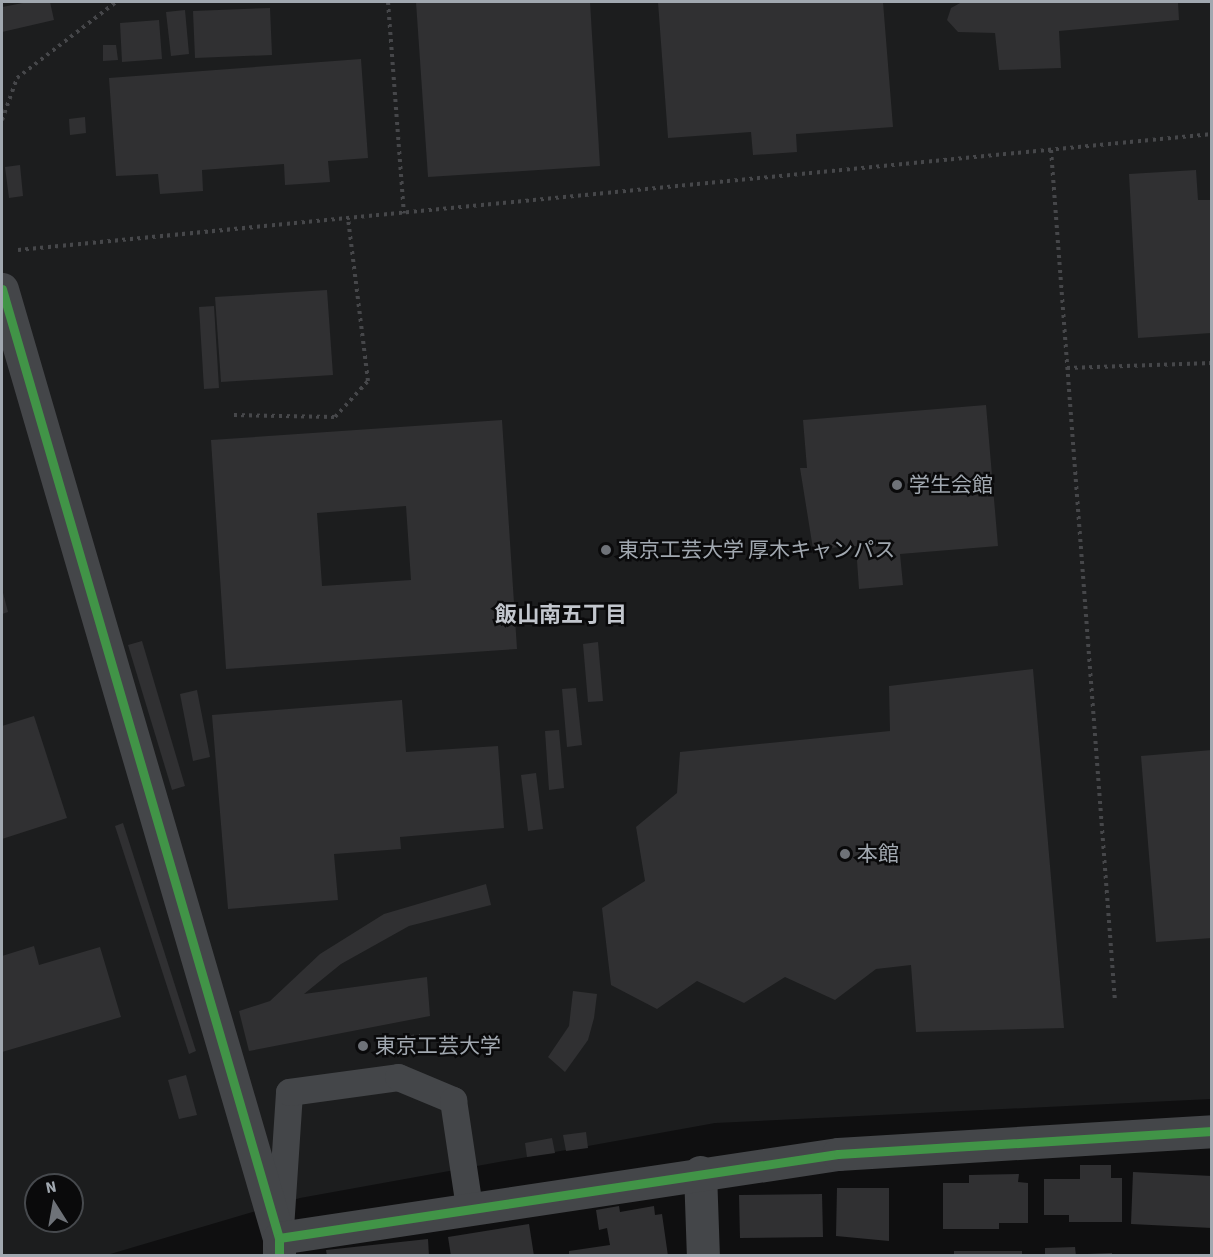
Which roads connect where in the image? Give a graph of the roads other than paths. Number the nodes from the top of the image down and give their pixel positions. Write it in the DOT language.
graph roads {
  1 [pos="2,289"];
  2 [pos="1212,1131"];
  3 [pos="699,1172"];
  4 [pos="469,1206"];
  5 [pos="279,1247"];
  6 [pos="703,1256"];
  1 -- 5 [label="street"];
  2 -- 3 [label="street"];
  3 -- 4 [label="street"];
  3 -- 6 [label="street"];
  4 -- 5 [label="street"];
  4 -- 5 [label="lane"];
}
